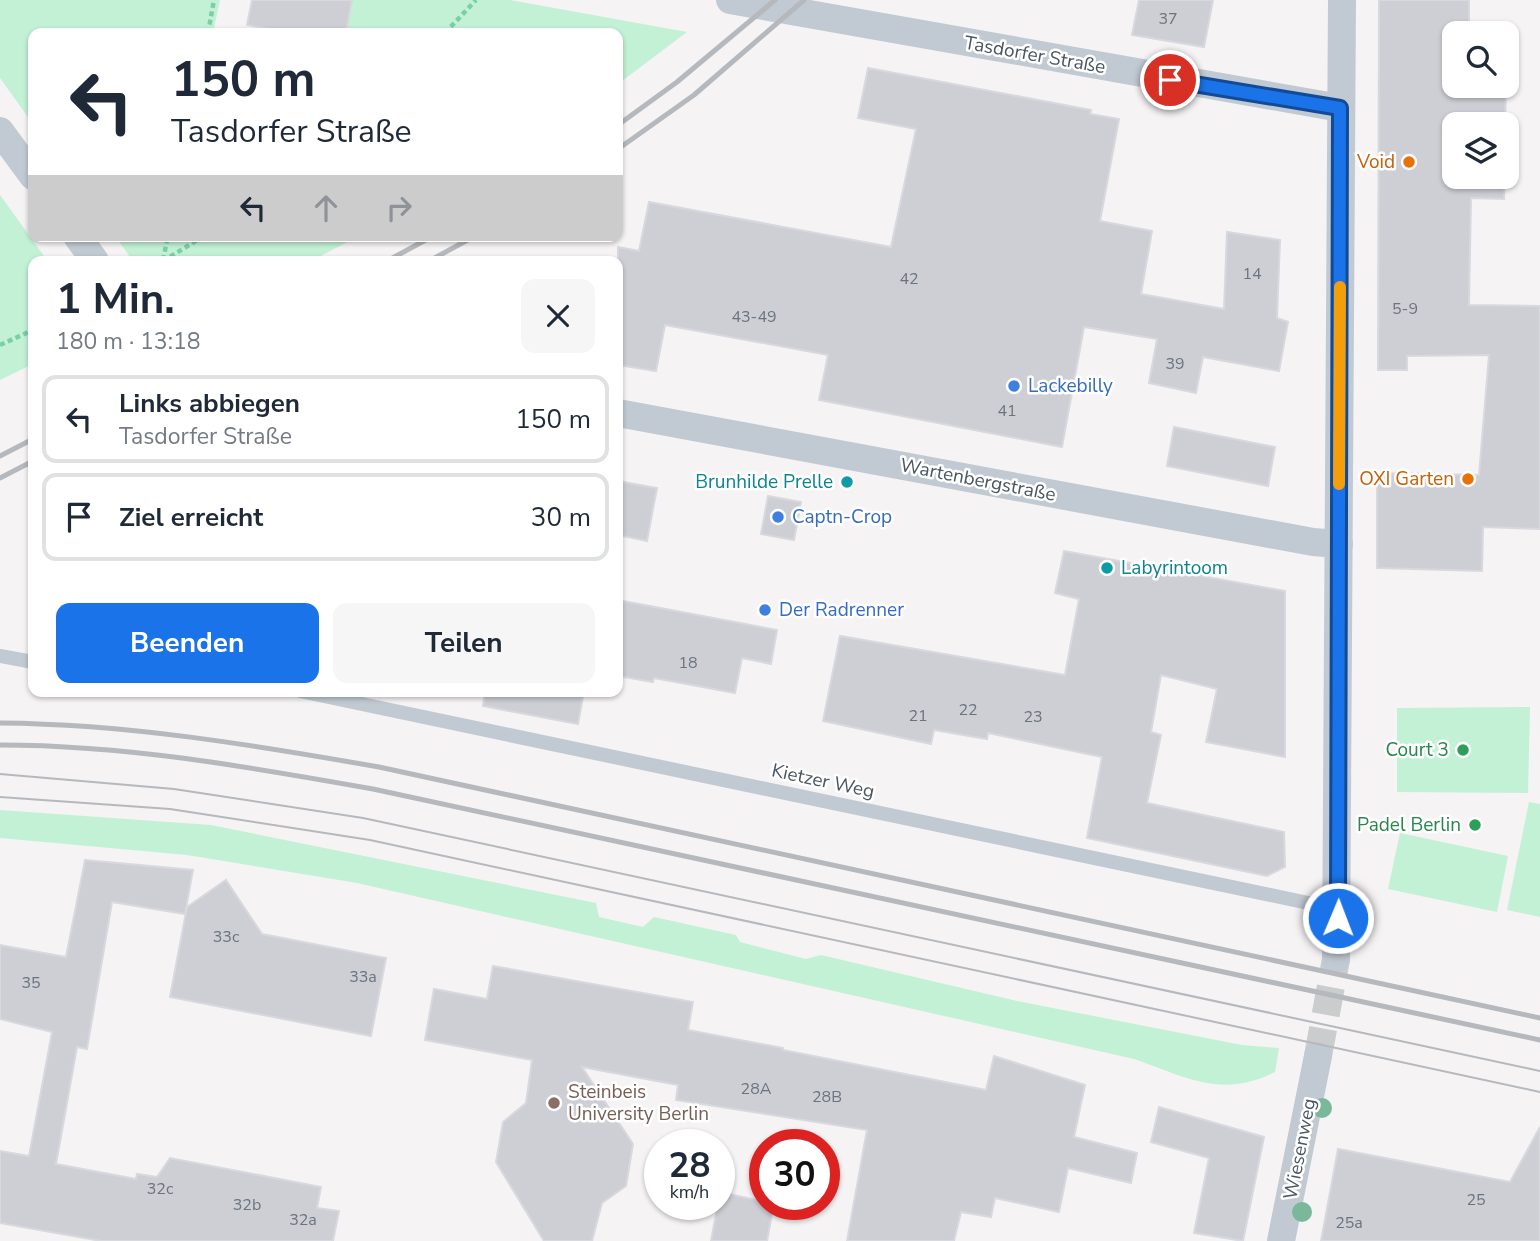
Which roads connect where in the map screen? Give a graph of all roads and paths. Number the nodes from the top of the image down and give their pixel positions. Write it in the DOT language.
graph roads {
  1 [pos="214,0"];
  2 [pos="476,0"];
  3 [pos="730,0"];
  4 [pos="1342,0"];
  5 [pos="209,28"];
  6 [pos="450,28"];
  7 [pos="1340,108"];
  8 [pos="0,131"];
  9 [pos="28,169"];
  10 [pos="194,242"];
  11 [pos="171,256"];
  12 [pos="28,332"];
  13 [pos="0,345"];
  14 [pos="623,414"];
  15 [pos="1339,544"];
  16 [pos="0,656"];
  17 [pos="28,661"];
  18 [pos="329,697"];
  19 [pos="1339,906"];
  20 [pos="1336,959"];
  21 [pos="1318,1056"];
  22 [pos="1281,1241"];
  1 -- 5 [label="path"];
  2 -- 6 [label="path"];
  3 -- 7 [label="street, Tasdorfer Straße"];
  4 -- 7 [label="street"];
  7 -- 15 [label="street"];
  8 -- 9 [label="street"];
  10 -- 11 [label="path"];
  12 -- 13 [label="path"];
  14 -- 15 [label="street, Wartenbergstraße"];
  15 -- 19 [label="street"];
  16 -- 17 [label="lane"];
  18 -- 19 [label="lane, Kietzer Weg"];
  19 -- 20 [label="street"];
  21 -- 22 [label="street, Wiesenweg"];
}
